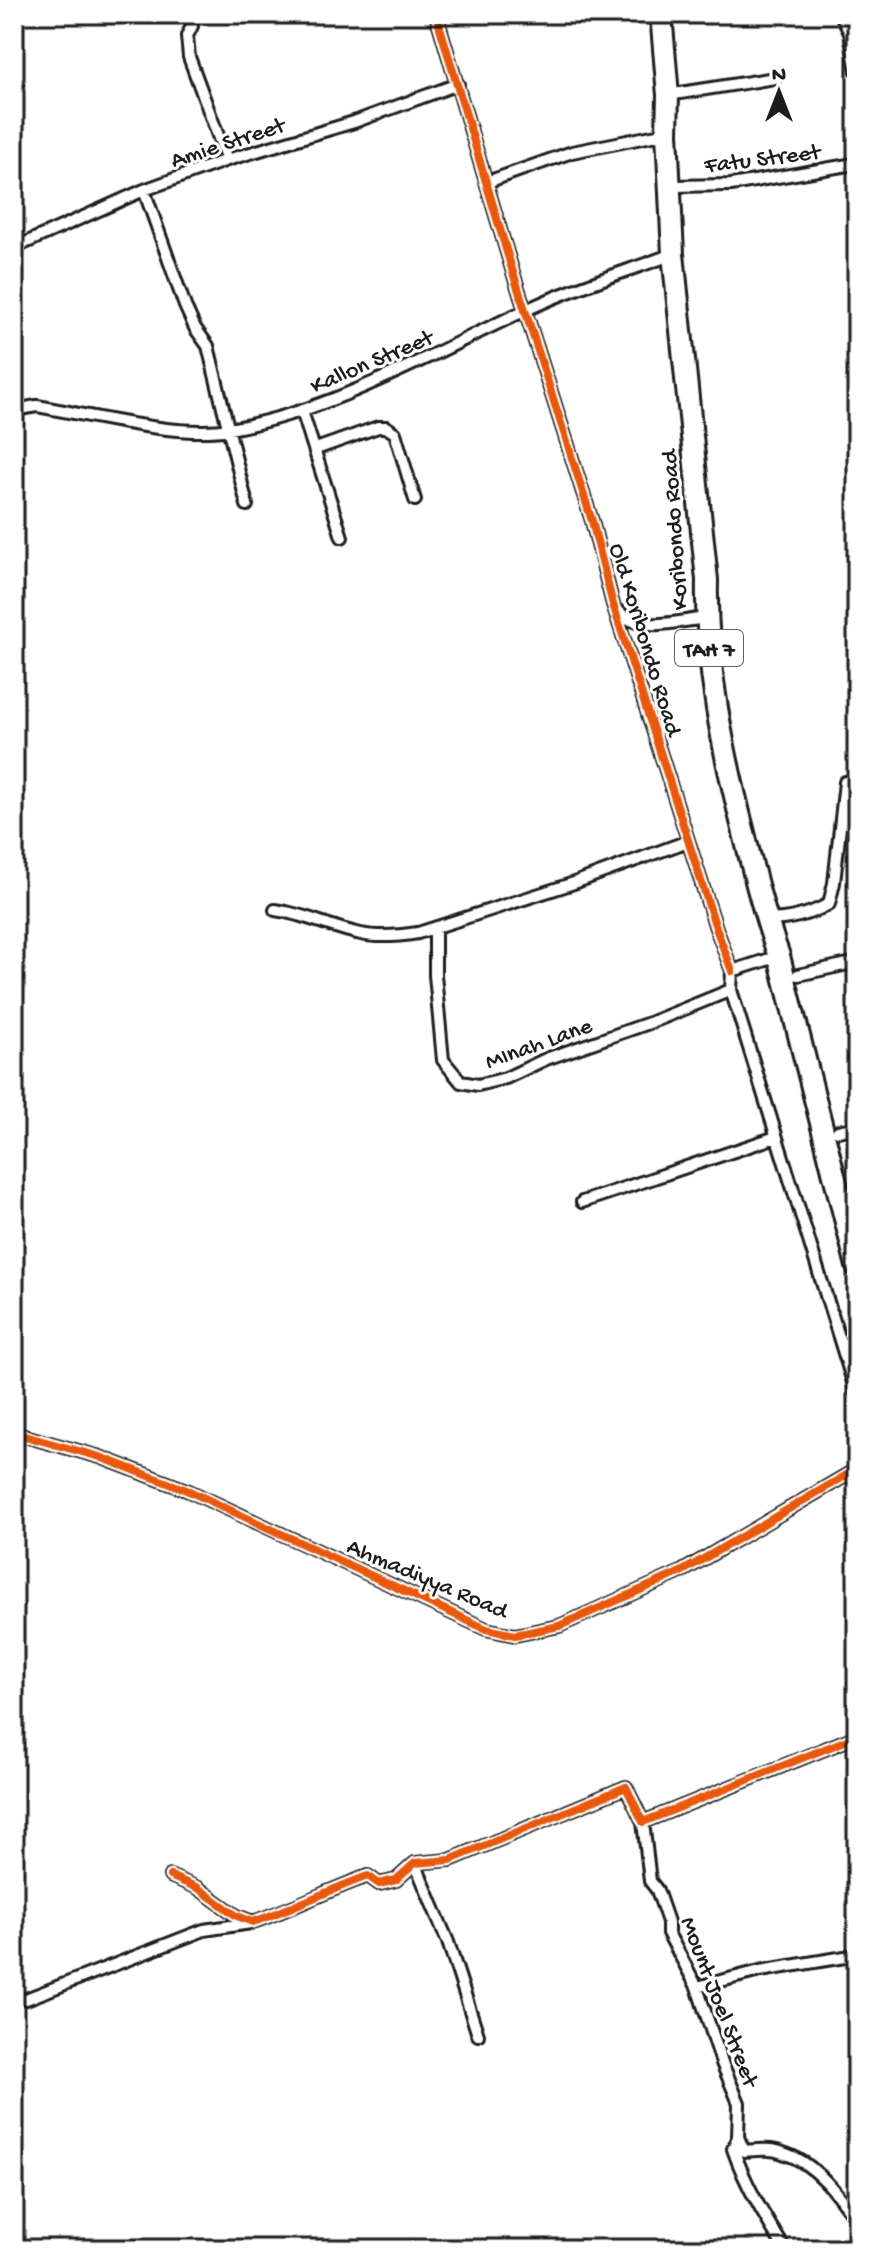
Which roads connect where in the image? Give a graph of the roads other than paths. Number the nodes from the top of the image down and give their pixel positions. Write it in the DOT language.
graph roads {
  1 [pos="436,14"];
  2 [pos="661,14"];
  3 [pos="841,14"];
  4 [pos="192,26"];
  5 [pos="857,72"];
  6 [pos="775,78"];
  7 [pos="458,84"];
  8 [pos="668,95"];
  9 [pos="667,133"];
  10 [pos="227,160"];
  11 [pos="857,161"];
  12 [pos="487,182"];
  13 [pos="671,186"];
  14 [pos="144,190"];
  15 [pos="14,248"];
  16 [pos="673,254"];
  17 [pos="527,315"];
  18 [pos="14,410"];
  19 [pos="302,411"];
  20 [pos="227,430"];
  21 [pos="316,449"];
  22 [pos="415,500"];
  23 [pos="247,505"];
  24 [pos="342,537"];
  25 [pos="612,601"];
  26 [pos="706,618"];
  27 [pos="845,782"];
  28 [pos="688,841"];
  29 [pos="275,910"];
  30 [pos="766,920"];
  31 [pos="435,930"];
  32 [pos="779,956"];
  33 [pos="857,962"];
  34 [pos="732,971"];
  35 [pos="798,975"];
  36 [pos="731,990"];
  37 [pos="857,1127"];
  38 [pos="838,1131"];
  39 [pos="776,1137"];
  40 [pos="582,1202"];
  41 [pos="853,1233"];
  42 [pos="857,1266"];
  43 [pos="857,1395"];
  44 [pos="14,1433"];
  45 [pos="857,1469"];
  46 [pos="857,1736"];
  47 [pos="643,1822"];
  48 [pos="415,1863"];
  49 [pos="170,1876"];
  50 [pos="253,1922"];
  51 [pos="857,1955"];
  52 [pos="697,1987"];
  53 [pos="26,1999"];
  54 [pos="478,2035"];
  55 [pos="738,2137"];
  56 [pos="857,2222"];
  57 [pos="785,2249"];
  1 -- 7 [label="street, Old Koribondo Road"];
  2 -- 8 [label="highway, Koribondo Road / TAH 7"];
  3 -- 5 [label="street"];
  4 -- 10 [label="street"];
  6 -- 8 [label="street"];
  7 -- 10 [label="street, Amie Street"];
  7 -- 12 [label="street, Old Koribondo Road"];
  8 -- 9 [label="highway, Koribondo Road / TAH 7"];
  9 -- 12 [label="street"];
  9 -- 13 [label="highway, Koribondo Road / TAH 7"];
  10 -- 14 [label="street, Amie Street"];
  11 -- 13 [label="street, Fatu Street"];
  12 -- 17 [label="street, Old Koribondo Road"];
  13 -- 16 [label="highway, Koribondo Road / TAH 7"];
  14 -- 15 [label="street, Amie Street"];
  14 -- 20 [label="street"];
  16 -- 17 [label="street, Kallon Street"];
  16 -- 26 [label="highway, Koribondo Road / TAH 7"];
  17 -- 19 [label="street, Kallon Street"];
  17 -- 25 [label="street, Old Koribondo Road"];
  18 -- 20 [label="street, Kallon Street"];
  19 -- 20 [label="street, Kallon Street"];
  19 -- 21 [label="street"];
  20 -- 23 [label="street"];
  21 -- 22 [label="street"];
  21 -- 24 [label="street"];
  25 -- 26 [label="street"];
  25 -- 28 [label="street, Old Koribondo Road"];
  26 -- 30 [label="highway, Koribondo Road / TAH 7"];
  27 -- 30 [label="street"];
  28 -- 31 [label="street"];
  28 -- 34 [label="street, Old Koribondo Road"];
  29 -- 31 [label="street"];
  30 -- 32 [label="highway, Koribondo Road / TAH 7"];
  31 -- 36 [label="street, MInah Lane"];
  32 -- 34 [label="street"];
  32 -- 41 [label="highway, Koribondo Road / TAH 7"];
  33 -- 35 [label="street"];
  34 -- 36 [label="street, Old Koribondo Road"];
  36 -- 39 [label="street, Old Koribondo Road"];
  37 -- 38 [label="street"];
  39 -- 40 [label="street"];
  39 -- 43 [label="street, Old Koribondo Road"];
  41 -- 42 [label="highway, Koribondo Road / TAH 7"];
  44 -- 45 [label="street, Ahmadiyya Road"];
  46 -- 47 [label="street"];
  47 -- 48 [label="street"];
  47 -- 52 [label="street, Mount Joel Street"];
  48 -- 50 [label="street"];
  48 -- 54 [label="street"];
  49 -- 50 [label="street"];
  50 -- 53 [label="street"];
  51 -- 52 [label="street"];
  52 -- 55 [label="street, Mount Joel Street"];
  55 -- 56 [label="street"];
  55 -- 57 [label="street, Mount Joel Street"];
}
